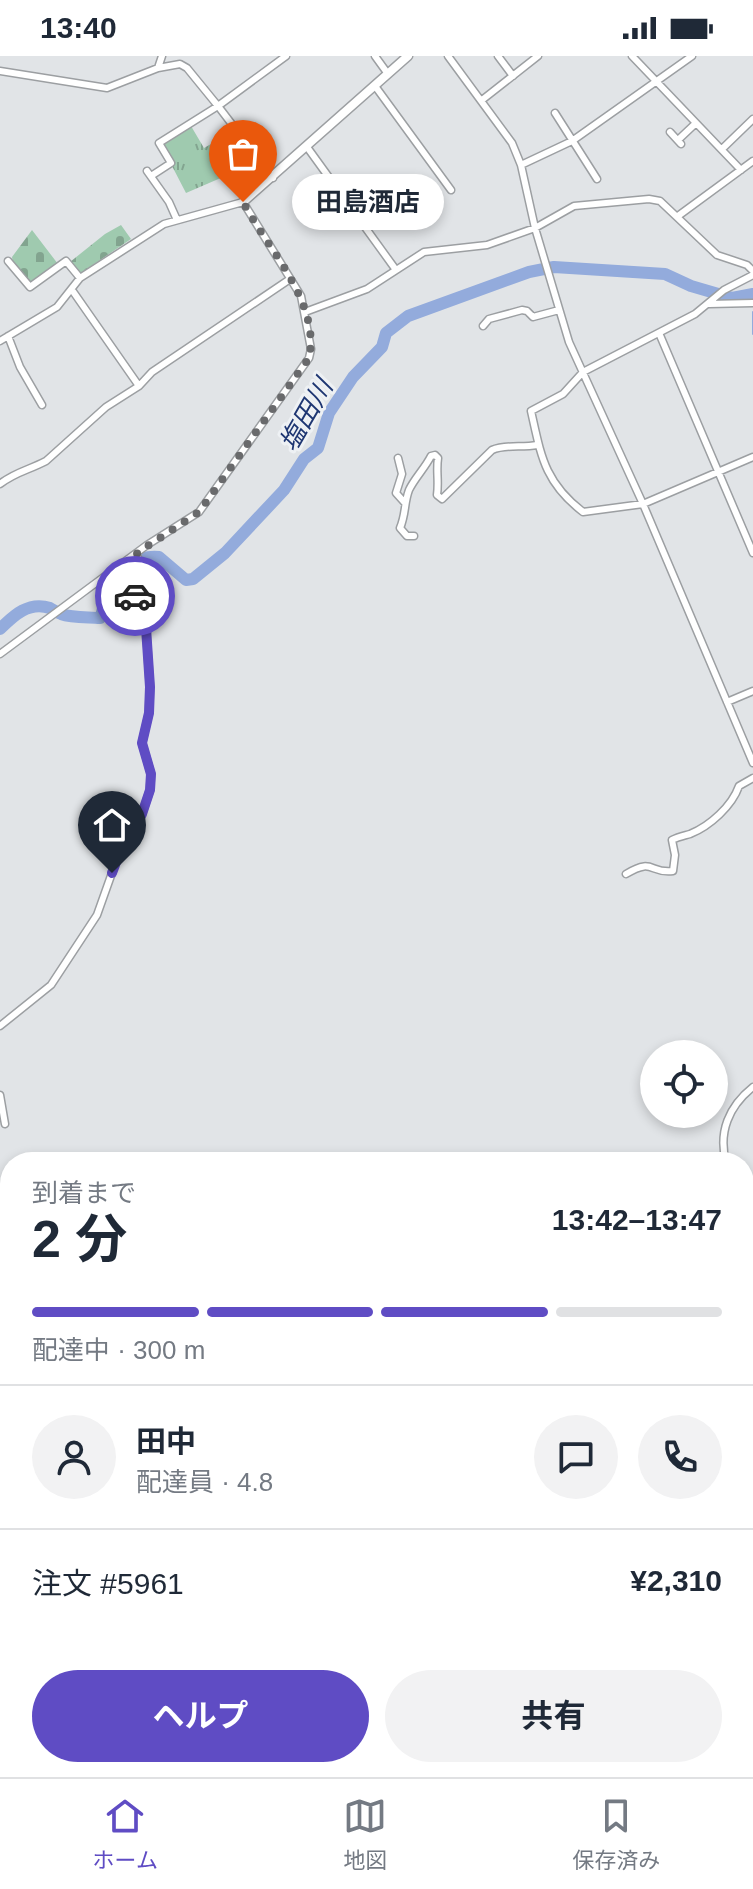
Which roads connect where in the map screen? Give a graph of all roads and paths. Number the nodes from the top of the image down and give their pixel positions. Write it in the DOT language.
graph roads {
  1 [pos="162,56"];
  2 [pos="286,56"];
  3 [pos="375,56"];
  4 [pos="408,56"];
  5 [pos="448,56"];
  6 [pos="498,56"];
  7 [pos="538,56"];
  8 [pos="632,56"];
  9 [pos="692,56"];
  10 [pos="158,68"];
  11 [pos="0,71"];
  12 [pos="388,74"];
  13 [pos="513,76"];
  14 [pos="657,82"];
  15 [pos="375,86"];
  16 [pos="482,100"];
  17 [pos="218,106"];
  18 [pos="555,113"];
  19 [pos="753,119"];
  20 [pos="696,123"];
  21 [pos="670,132"];
  22 [pos="572,141"];
  23 [pos="307,147"];
  24 [pos="722,149"];
  25 [pos="753,161"];
  26 [pos="521,165"];
  27 [pos="741,170"];
  28 [pos="273,178"];
  29 [pos="597,179"];
  30 [pos="451,190"];
  31 [pos="243,202"];
  32 [pos="678,216"];
  33 [pos="177,220"];
  34 [pos="535,228"];
  35 [pos="8,261"];
  36 [pos="396,270"];
  37 [pos="753,273"];
  38 [pos="80,278"];
  39 [pos="290,279"];
  40 [pos="745,280"];
  41 [pos="753,287"];
  42 [pos="72,290"];
  43 [pos="752,302"];
  44 [pos="711,303"];
  45 [pos="559,310"];
  46 [pos="305,312"];
  47 [pos="483,326"];
  48 [pos="659,333"];
  49 [pos="8,336"];
  50 [pos="0,341"];
  51 [pos="583,372"];
  52 [pos="139,386"];
  53 [pos="42,405"];
  54 [pos="537,445"];
  55 [pos="753,457"];
  56 [pos="398,458"];
  57 [pos="718,472"];
  58 [pos="0,484"];
  59 [pos="405,503"];
  60 [pos="643,504"];
  61 [pos="414,536"];
  62 [pos="137,553"];
  63 [pos="753,553"];
  64 [pos="0,654"];
  65 [pos="753,691"];
  66 [pos="727,702"];
  67 [pos="753,763"];
  68 [pos="753,778"];
  69 [pos="626,874"];
  70 [pos="0,1026"];
  71 [pos="753,1087"];
  72 [pos="0,1095"];
  73 [pos="5,1124"];
  74 [pos="723,1152"];
  1 -- 10 [label="street"];
  2 -- 17 [label="street"];
  3 -- 12 [label="street"];
  4 -- 12 [label="street"];
  5 -- 16 [label="street"];
  6 -- 13 [label="street"];
  7 -- 13 [label="street"];
  8 -- 14 [label="street"];
  9 -- 14 [label="street"];
  10 -- 11 [label="street"];
  10 -- 17 [label="street"];
  12 -- 15 [label="street"];
  13 -- 16 [label="street"];
  14 -- 20 [label="street"];
  14 -- 22 [label="street"];
  15 -- 23 [label="street"];
  15 -- 30 [label="street"];
  16 -- 26 [label="street"];
  17 -- 28 [label="street"];
  17 -- 33 [label="street"];
  18 -- 22 [label="street"];
  19 -- 24 [label="street"];
  20 -- 21 [label="street"];
  20 -- 24 [label="street"];
  22 -- 26 [label="street"];
  22 -- 29 [label="street"];
  23 -- 28 [label="street"];
  23 -- 36 [label="street"];
  24 -- 27 [label="street"];
  25 -- 27 [label="street"];
  26 -- 34 [label="street"];
  27 -- 32 [label="street"];
  28 -- 31 [label="street"];
  31 -- 33 [label="street"];
  31 -- 39 [label="street"];
  32 -- 34 [label="street"];
  32 -- 37 [label="street"];
  33 -- 38 [label="street"];
  34 -- 36 [label="street"];
  34 -- 45 [label="street"];
  35 -- 38 [label="street"];
  36 -- 46 [label="street"];
  37 -- 40 [label="street"];
  38 -- 42 [label="street"];
  39 -- 46 [label="street"];
  39 -- 52 [label="street"];
  40 -- 41 [label="street"];
  40 -- 44 [label="street"];
  42 -- 49 [label="street"];
  42 -- 52 [label="street"];
  43 -- 44 [label="street"];
  44 -- 48 [label="street"];
  45 -- 47 [label="street"];
  45 -- 51 [label="street"];
  46 -- 62 [label="street"];
  48 -- 51 [label="street"];
  48 -- 57 [label="street"];
  49 -- 50 [label="street"];
  49 -- 53 [label="street"];
  51 -- 54 [label="street"];
  51 -- 60 [label="street"];
  52 -- 58 [label="street"];
  54 -- 59 [label="street"];
  54 -- 60 [label="street"];
  55 -- 57 [label="street"];
  56 -- 59 [label="street"];
  57 -- 60 [label="street"];
  57 -- 63 [label="street"];
  59 -- 61 [label="street"];
  60 -- 66 [label="street"];
  62 -- 64 [label="street"];
  62 -- 70 [label="street"];
  65 -- 66 [label="street"];
  66 -- 67 [label="street"];
  68 -- 69 [label="street"];
  71 -- 74 [label="street"];
  72 -- 73 [label="street"];
}
